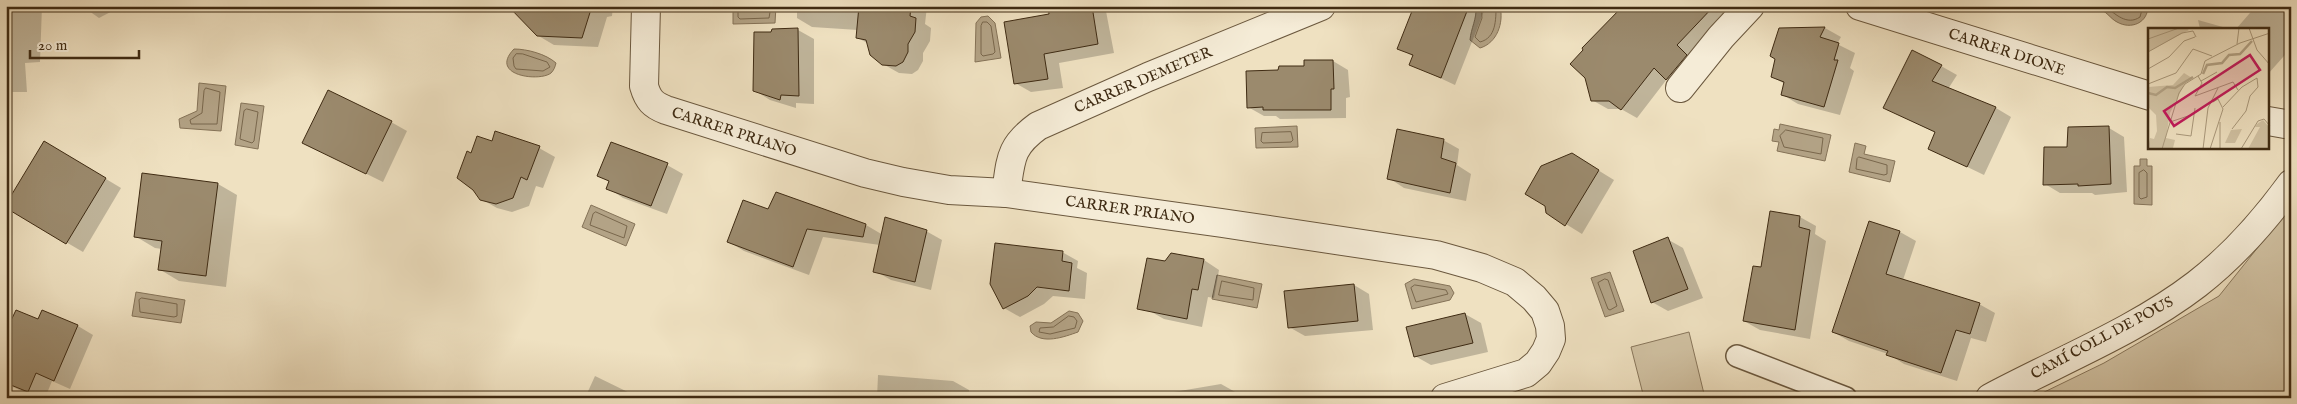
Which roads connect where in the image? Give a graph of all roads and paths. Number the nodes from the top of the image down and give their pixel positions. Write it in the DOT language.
graph roads {
  1 [pos="646,6"];
  2 [pos="1321,6"];
  3 [pos="1750,6"];
  4 [pos="1863,7"];
  5 [pos="1680,88"];
  6 [pos="2148,95"];
  7 [pos="2270,121"];
  8 [pos="2291,126"];
  9 [pos="2291,184"];
  10 [pos="1006,193"];
  11 [pos="1737,356"];
  12 [pos="1445,398"];
  13 [pos="1846,398"];
  14 [pos="1990,398"];
  1 -- 10 [label="street, CARRER PRIANO"];
  2 -- 10 [label="street, CARRER DEMETER"];
  3 -- 5 [label="street"];
  4 -- 6 [label="street, CARRER DIONE"];
  7 -- 8 [label="street"];
  9 -- 14 [label="street, CAMÍ COLL DE POUS"];
  10 -- 12 [label="street, CARRER PRIANO"];
  11 -- 13 [label="lane"];
}
